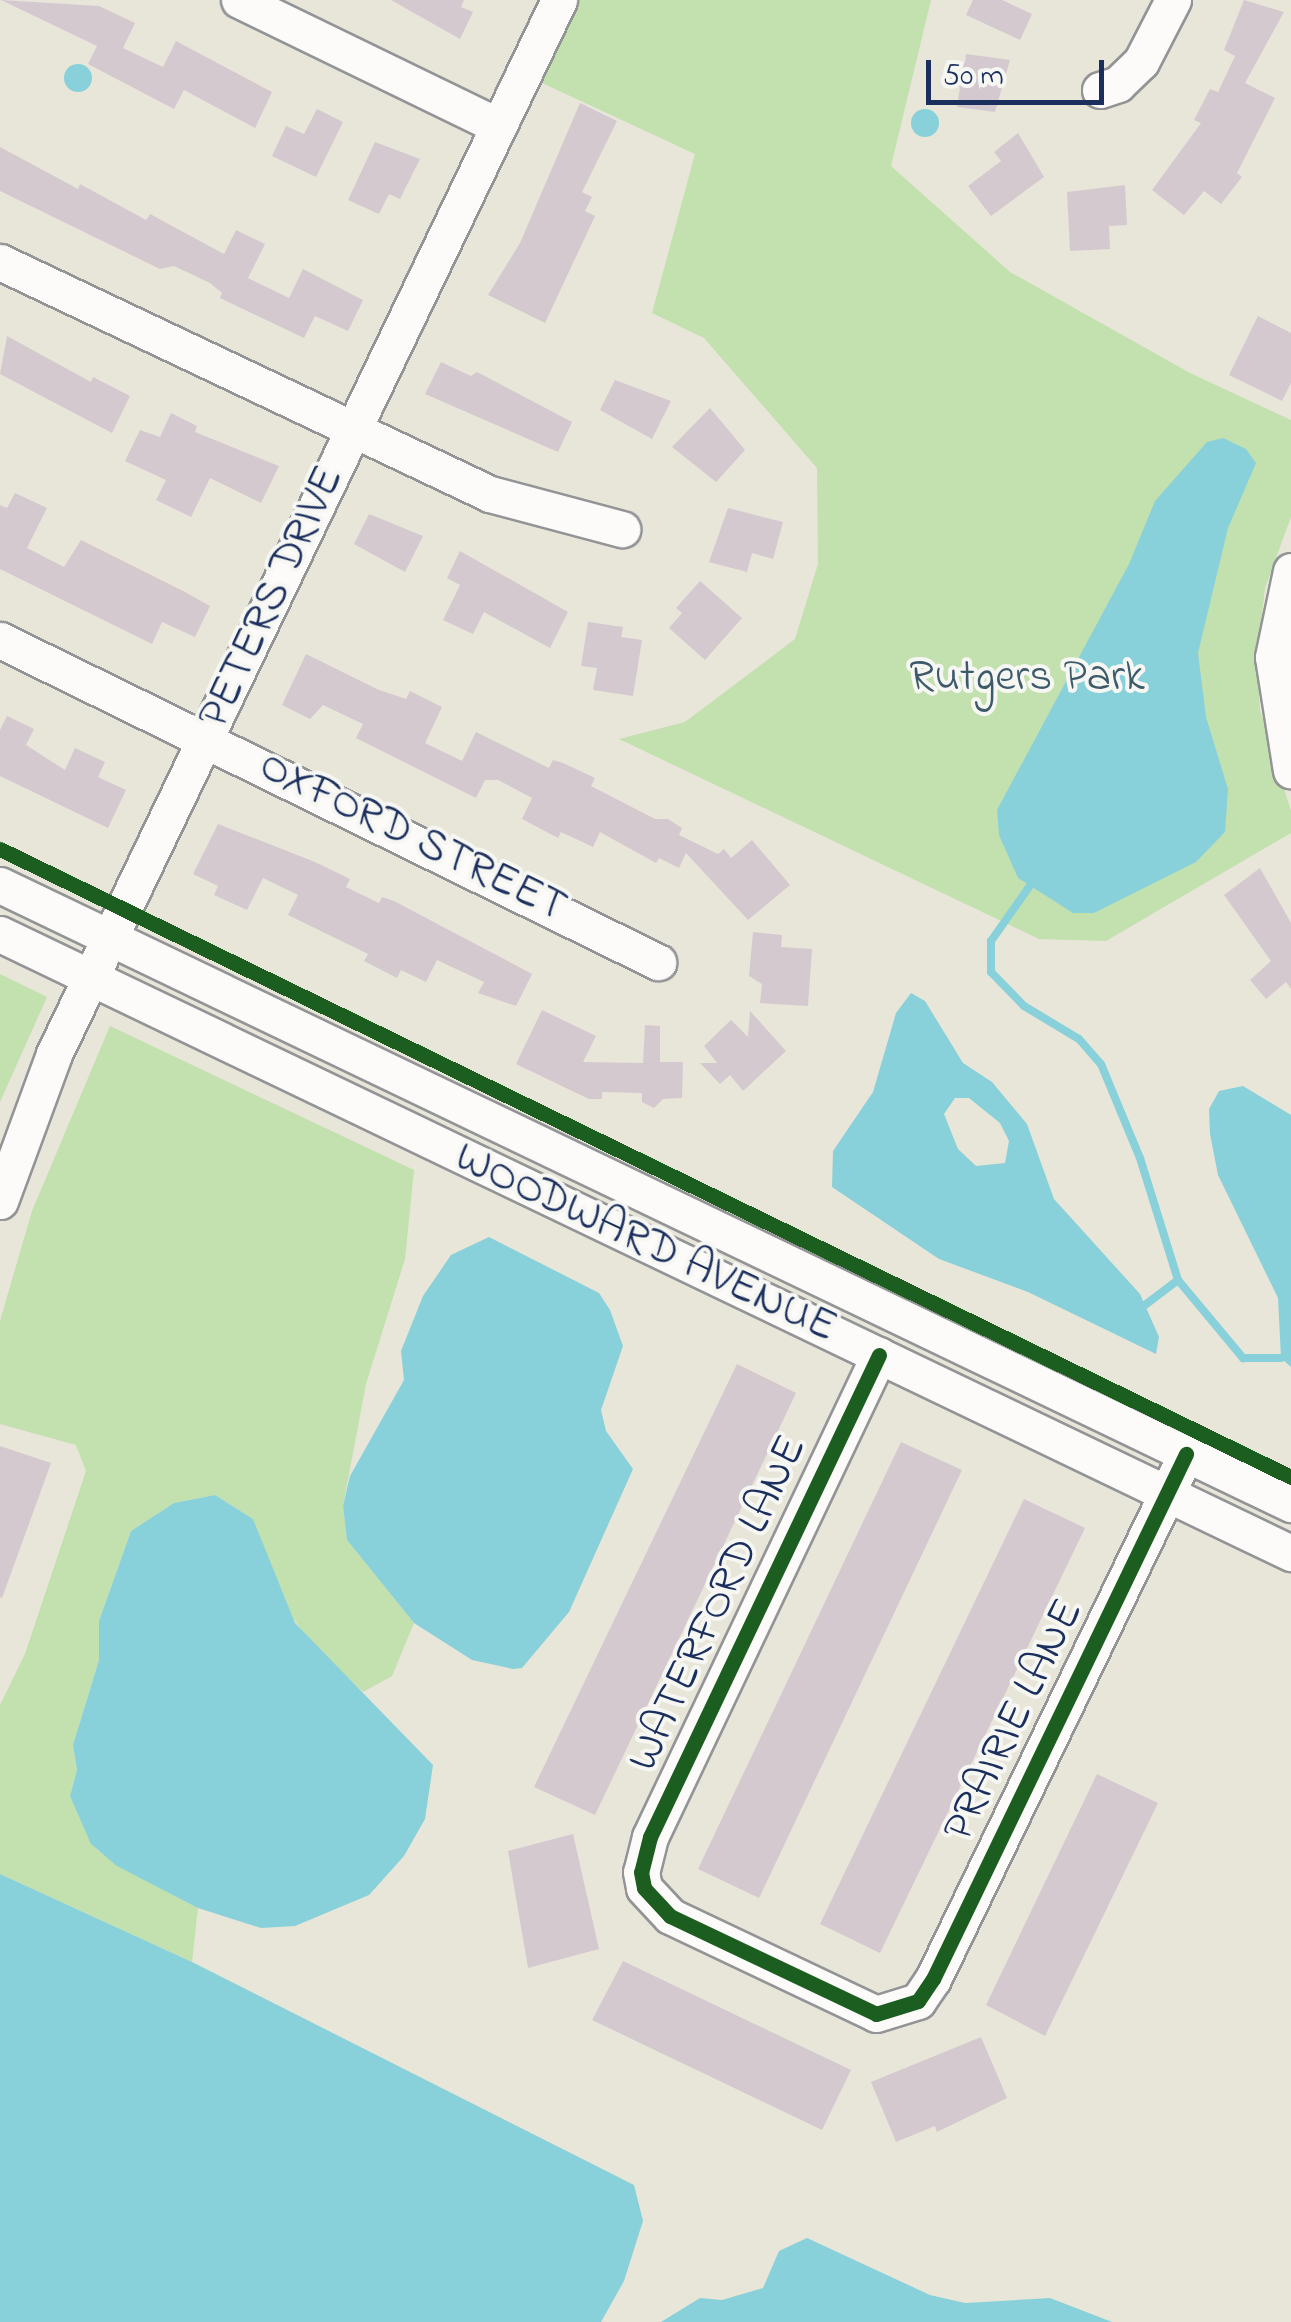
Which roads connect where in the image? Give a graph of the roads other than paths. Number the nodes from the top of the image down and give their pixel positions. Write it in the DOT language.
graph roads {
  1 [pos="239,0"];
  2 [pos="560,0"];
  3 [pos="1173,0"];
  4 [pos="1100,90"];
  5 [pos="498,125"];
  6 [pos="0,262"];
  7 [pos="352,430"];
  8 [pos="622,529"];
  9 [pos="1291,571"];
  10 [pos="0,640"];
  11 [pos="207,740"];
  12 [pos="1291,770"];
  13 [pos="0,885"];
  14 [pos="0,934"];
  15 [pos="111,938"];
  16 [pos="658,962"];
  17 [pos="92,977"];
  18 [pos="0,1201"];
  19 [pos="879,1355"];
  20 [pos="1186,1454"];
  21 [pos="1168,1493"];
  22 [pos="1291,1504"];
  23 [pos="1291,1553"];
  24 [pos="899,2012"];
  1 -- 5 [label="street"];
  2 -- 5 [label="street, PETERS DRIVE"];
  3 -- 4 [label="street"];
  5 -- 7 [label="street, PETERS DRIVE"];
  6 -- 7 [label="street"];
  7 -- 8 [label="street"];
  7 -- 11 [label="street, PETERS DRIVE"];
  9 -- 12 [label="street"];
  10 -- 11 [label="street, OXFORD STREET"];
  11 -- 15 [label="street, PETERS DRIVE"];
  11 -- 16 [label="street, OXFORD STREET"];
  13 -- 15 [label="street, WOODWARD AVENUE"];
  14 -- 17 [label="street, WOODWARD AVENUE"];
  15 -- 17 [label="street, PETERS DRIVE"];
  15 -- 20 [label="street, WOODWARD AVENUE"];
  17 -- 18 [label="street, PETERS DRIVE"];
  17 -- 19 [label="street, WOODWARD AVENUE"];
  19 -- 21 [label="street, WOODWARD AVENUE"];
  19 -- 24 [label="street, WATERFORD LANE"];
  20 -- 21 [label="street, PRAIRIE LANE"];
  20 -- 22 [label="street, WOODWARD AVENUE"];
  21 -- 23 [label="street, WOODWARD AVENUE"];
  21 -- 24 [label="street, PRAIRIE LANE"];
}
